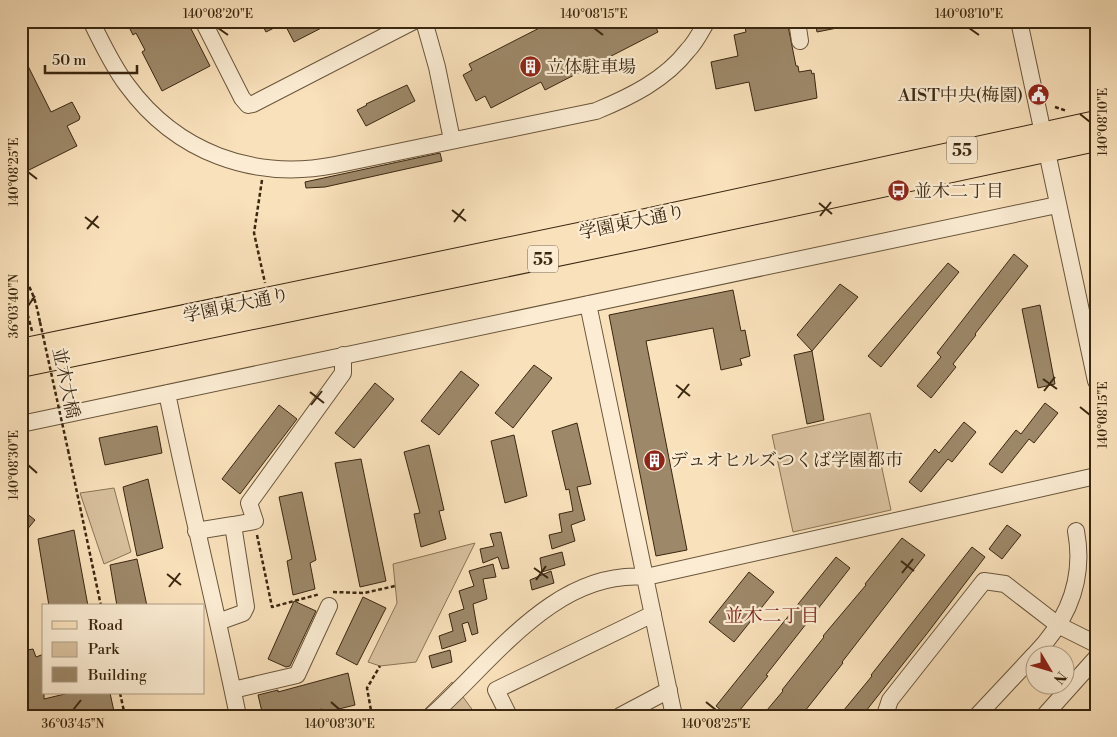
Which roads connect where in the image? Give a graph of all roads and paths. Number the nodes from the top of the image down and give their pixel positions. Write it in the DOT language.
graph roads {
  1 [pos="91,21"];
  2 [pos="203,21"];
  3 [pos="414,21"];
  4 [pos="424,21"];
  5 [pos="707,21"];
  6 [pos="796,21"];
  7 [pos="1019,21"];
  8 [pos="800,41"];
  9 [pos="1096,121"];
  10 [pos="452,140"];
  11 [pos="1096,141"];
  12 [pos="1045,142"];
  13 [pos="263,178"];
  14 [pos="1057,205"];
  15 [pos="21,277"];
  16 [pos="265,285"];
  17 [pos="34,299"];
  18 [pos="588,304"];
  19 [pos="27,341"];
  20 [pos="343,355"];
  21 [pos="21,367"];
  22 [pos="1096,381"];
  23 [pos="167,393"];
  24 [pos="21,424"];
  25 [pos="1096,476"];
  26 [pos="254,521"];
  27 [pos="233,525"];
  28 [pos="1076,530"];
  29 [pos="196,531"];
  30 [pos="646,577"];
  31 [pos="395,586"];
  32 [pos="100,604"];
  33 [pos="329,606"];
  34 [pos="653,614"];
  35 [pos="218,622"];
  36 [pos="1058,625"];
  37 [pos="1043,644"];
  38 [pos="1096,644"];
  39 [pos="1096,658"];
  40 [pos="380,666"];
  41 [pos="1024,667"];
  42 [pos="233,690"];
  43 [pos="669,690"];
  44 [pos="120,694"];
  45 [pos="126,716"];
  46 [pos="238,716"];
  47 [pos="372,716"];
  48 [pos="431,716"];
  49 [pos="509,716"];
  50 [pos="620,716"];
  51 [pos="674,716"];
  52 [pos="886,716"];
  53 [pos="977,716"];
  54 [pos="1044,716"];
  1 -- 10 [label="street"];
  2 -- 3 [label="street"];
  4 -- 10 [label="street"];
  5 -- 10 [label="street"];
  6 -- 8 [label="street"];
  7 -- 12 [label="street"];
  9 -- 12 [label="main road, 学園東大通り / 55"];
  11 -- 12 [label="main road, 学園東大通り / 55"];
  12 -- 14 [label="street"];
  12 -- 19 [label="main road, 学園東大通り / 55"];
  12 -- 21 [label="main road, 学園東大通り / 55"];
  13 -- 16 [label="path"];
  14 -- 18 [label="street"];
  14 -- 22 [label="street"];
  15 -- 17 [label="path, 並木大橋"];
  17 -- 19 [label="path"];
  17 -- 32 [label="path, 並木大橋, bridge"];
  18 -- 20 [label="street"];
  18 -- 30 [label="street"];
  20 -- 23 [label="street"];
  20 -- 26 [label="street"];
  23 -- 24 [label="street"];
  23 -- 29 [label="street"];
  25 -- 30 [label="street"];
  26 -- 27 [label="street"];
  26 -- 31 [label="path"];
  27 -- 29 [label="street"];
  27 -- 35 [label="street"];
  28 -- 36 [label="street"];
  29 -- 35 [label="street"];
  30 -- 34 [label="street"];
  30 -- 48 [label="street"];
  33 -- 42 [label="street"];
  34 -- 43 [label="street"];
  34 -- 49 [label="street"];
  35 -- 42 [label="street"];
  36 -- 37 [label="street"];
  36 -- 38 [label="street"];
  36 -- 52 [label="street"];
  39 -- 54 [label="street"];
  40 -- 47 [label="path"];
  41 -- 53 [label="street"];
  42 -- 46 [label="street"];
  43 -- 50 [label="street"];
  43 -- 51 [label="street"];
  44 -- 45 [label="path"];
}
